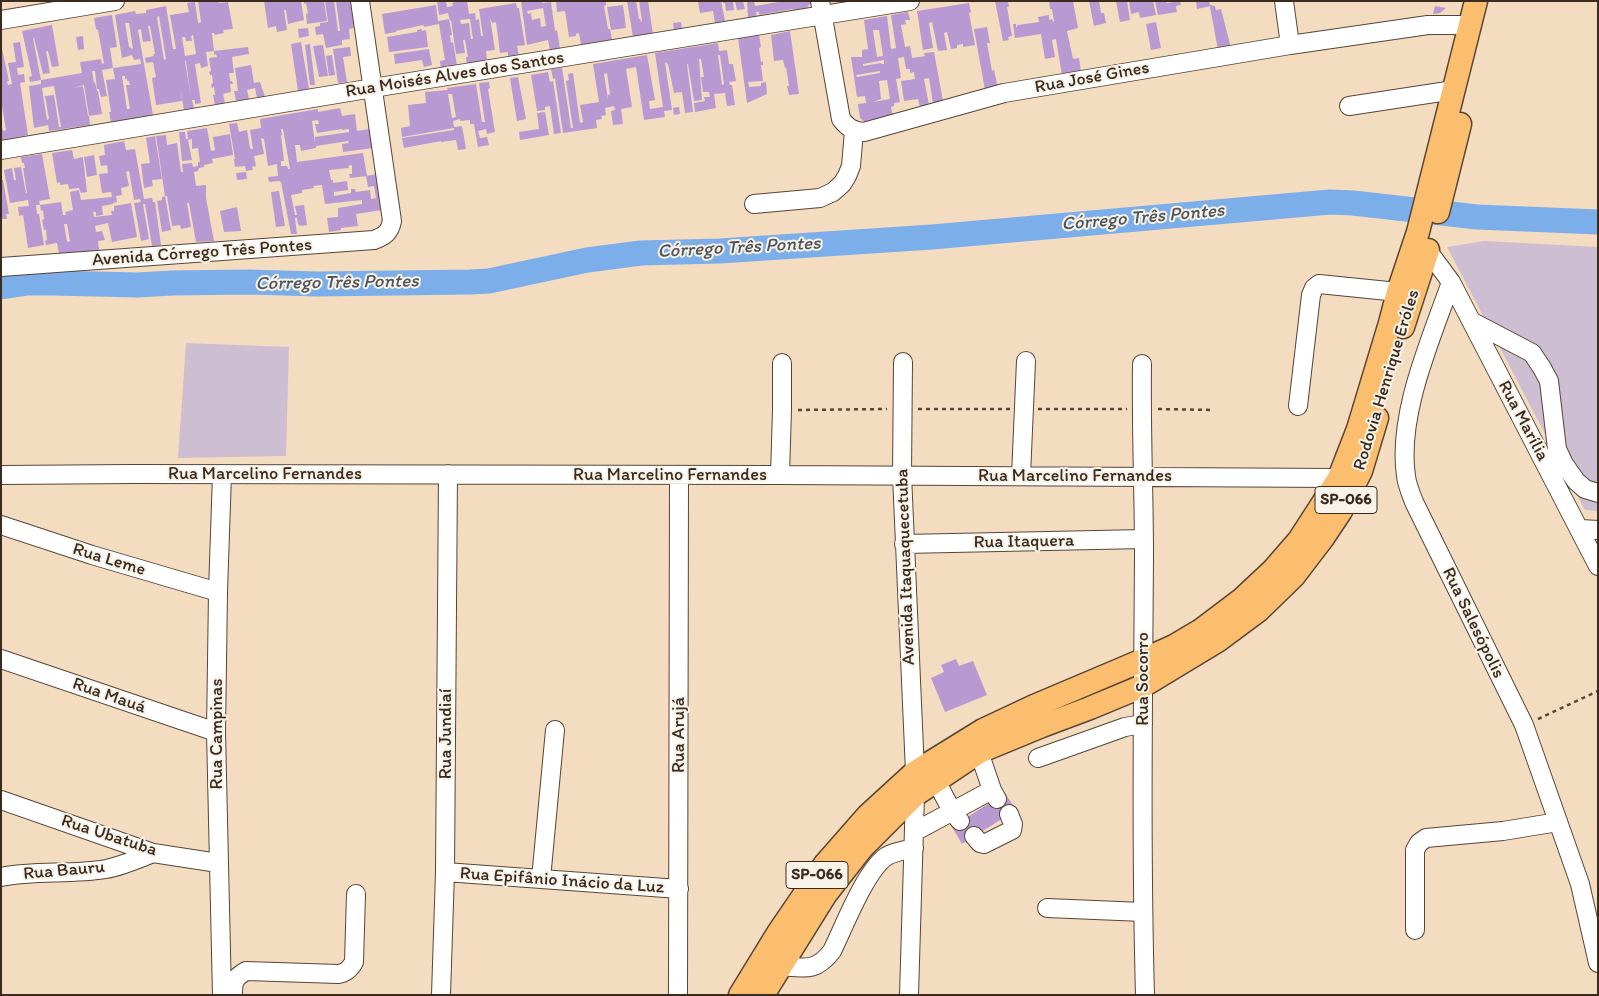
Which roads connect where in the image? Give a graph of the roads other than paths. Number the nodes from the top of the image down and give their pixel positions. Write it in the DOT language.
graph roads {
  1 [pos="115,1"];
  2 [pos="360,1"];
  3 [pos="910,1"];
  4 [pos="1284,1"];
  5 [pos="1476,1"];
  6 [pos="1490,1"];
  7 [pos="821,9"];
  8 [pos="1,20"];
  9 [pos="1470,25"];
  10 [pos="1290,45"];
  11 [pos="374,88"];
  12 [pos="1454,90"];
  13 [pos="1348,106"];
  14 [pos="854,131"];
  15 [pos="1,150"];
  16 [pos="1434,197"];
  17 [pos="754,204"];
  18 [pos="1426,239"];
  19 [pos="1,267"];
  20 [pos="1449,279"];
  21 [pos="1407,291"];
  22 [pos="1471,321"];
  23 [pos="1026,361"];
  24 [pos="903,362"];
  25 [pos="782,363"];
  26 [pos="1142,364"];
  27 [pos="1298,406"];
  28 [pos="222,474"];
  29 [pos="448,474"];
  30 [pos="780,474"];
  31 [pos="679,475"];
  32 [pos="902,475"];
  33 [pos="1,476"];
  34 [pos="1021,476"];
  35 [pos="1143,476"];
  36 [pos="1339,478"];
  37 [pos="1598,493"];
  38 [pos="1,524"];
  39 [pos="1580,529"];
  40 [pos="1598,530"];
  41 [pos="1144,539"];
  42 [pos="904,544"];
  43 [pos="1598,566"];
  44 [pos="218,592"];
  45 [pos="1,659"];
  46 [pos="1144,660"];
  47 [pos="1143,686"];
  48 [pos="1143,724"];
  49 [pos="555,730"];
  50 [pos="216,732"];
  51 [pos="979,752"];
  52 [pos="1038,758"];
  53 [pos="915,772"];
  54 [pos="936,781"];
  55 [pos="915,795"];
  56 [pos="1,800"];
  57 [pos="1009,814"];
  58 [pos="956,816"];
  59 [pos="1558,822"];
  60 [pos="974,836"];
  61 [pos="914,840"];
  62 [pos="154,853"];
  63 [pos="218,862"];
  64 [pos="446,872"];
  65 [pos="1,877"];
  66 [pos="541,879"];
  67 [pos="679,889"];
  68 [pos="356,894"];
  69 [pos="1048,908"];
  70 [pos="1143,912"];
  71 [pos="1415,930"];
  72 [pos="1598,963"];
  73 [pos="781,966"];
  74 [pos="222,995"];
  75 [pos="233,995"];
  76 [pos="441,995"];
  77 [pos="678,995"];
  78 [pos="740,995"];
  79 [pos="763,995"];
  80 [pos="909,995"];
  81 [pos="1145,995"];
  1 -- 8 [label="street"];
  2 -- 11 [label="street"];
  3 -- 7 [label="street, Rua Moisés Alves dos Santos"];
  4 -- 10 [label="street"];
  5 -- 9 [label="main road"];
  6 -- 16 [label="main road"];
  7 -- 11 [label="street, Rua Moisés Alves dos Santos"];
  7 -- 14 [label="street"];
  9 -- 10 [label="street, Rua José Gines"];
  9 -- 12 [label="main road"];
  10 -- 14 [label="street, Rua José Gines"];
  11 -- 15 [label="street, Rua Moisés Alves dos Santos"];
  11 -- 19 [label="street, Avenida Córrego Três Pontes"];
  12 -- 13 [label="street"];
  12 -- 16 [label="main road"];
  14 -- 17 [label="street"];
  16 -- 18 [label="main road, Rodovia Henrique Eróles / SP-066"];
  18 -- 20 [label="street, Rua Marília"];
  18 -- 21 [label="main road, Rodovia Henrique Eróles / SP-066"];
  20 -- 21 [label="street"];
  20 -- 22 [label="street, Rua Marília"];
  20 -- 59 [label="street, Rua Salesópolis"];
  21 -- 27 [label="street"];
  21 -- 36 [label="main road, Rodovia Henrique Eróles / SP-066"];
  21 -- 47 [label="main road, Rodovia Henrique Eróles / SP-066"];
  22 -- 37 [label="street"];
  22 -- 39 [label="street, Rua Marília"];
  23 -- 34 [label="street"];
  24 -- 32 [label="street, Avenida Itaquaquecetuba"];
  25 -- 30 [label="street"];
  26 -- 35 [label="street, Rua Socorro"];
  28 -- 29 [label="street, Rua Marcelino Fernandes"];
  28 -- 33 [label="street, Rua Marcelino Fernandes"];
  28 -- 44 [label="street, Rua Campinas"];
  29 -- 31 [label="street, Rua Marcelino Fernandes"];
  29 -- 64 [label="street, Rua Jundiaí"];
  30 -- 31 [label="street, Rua Marcelino Fernandes"];
  30 -- 32 [label="street, Rua Marcelino Fernandes"];
  31 -- 67 [label="street, Rua Arujá"];
  32 -- 34 [label="street, Rua Marcelino Fernandes"];
  32 -- 42 [label="street, Avenida Itaquaquecetuba"];
  34 -- 35 [label="street, Rua Marcelino Fernandes"];
  35 -- 36 [label="street, Rua Marcelino Fernandes"];
  35 -- 41 [label="street, Rua Socorro"];
  36 -- 46 [label="main road, Rodovia Henrique Eróles / SP-066"];
  38 -- 44 [label="street, Rua Leme"];
  39 -- 40 [label="street"];
  39 -- 43 [label="street, Rua Marília"];
  41 -- 42 [label="street, Rua Itaquera"];
  41 -- 46 [label="street, Rua Socorro"];
  42 -- 53 [label="street, Avenida Itaquaquecetuba"];
  44 -- 50 [label="street, Rua Campinas"];
  45 -- 50 [label="street, Rua Mauá"];
  46 -- 47 [label="street, Rua Socorro"];
  46 -- 53 [label="main road, SP-066"];
  47 -- 48 [label="street, Rua Socorro"];
  47 -- 51 [label="main road, SP-066"];
  48 -- 52 [label="street"];
  48 -- 70 [label="street, Rua Socorro"];
  49 -- 66 [label="street"];
  50 -- 63 [label="street, Rua Campinas"];
  51 -- 54 [label="main road, SP-066"];
  51 -- 58 [label="street"];
  53 -- 78 [label="main road, SP-066"];
  54 -- 55 [label="main road, SP-066"];
  54 -- 58 [label="street"];
  55 -- 61 [label="street"];
  55 -- 73 [label="main road, SP-066"];
  56 -- 62 [label="street, Rua Ubatuba"];
  57 -- 60 [label="street"];
  58 -- 61 [label="street"];
  59 -- 71 [label="street"];
  59 -- 72 [label="street, Rua Salesópolis"];
  61 -- 73 [label="street"];
  61 -- 80 [label="street"];
  62 -- 63 [label="street, Rua Ubatuba"];
  62 -- 65 [label="street, Rua Bauru"];
  63 -- 74 [label="street, Rua Campinas"];
  64 -- 66 [label="street, Rua Epifânio Inácio da Luz"];
  64 -- 76 [label="street, Rua Jundiaí"];
  66 -- 67 [label="street, Rua Epifânio Inácio da Luz"];
  67 -- 77 [label="street, Rua Arujá"];
  68 -- 75 [label="street"];
  69 -- 70 [label="street"];
  70 -- 81 [label="street, Rua Socorro"];
  73 -- 79 [label="main road, SP-066"];
}
